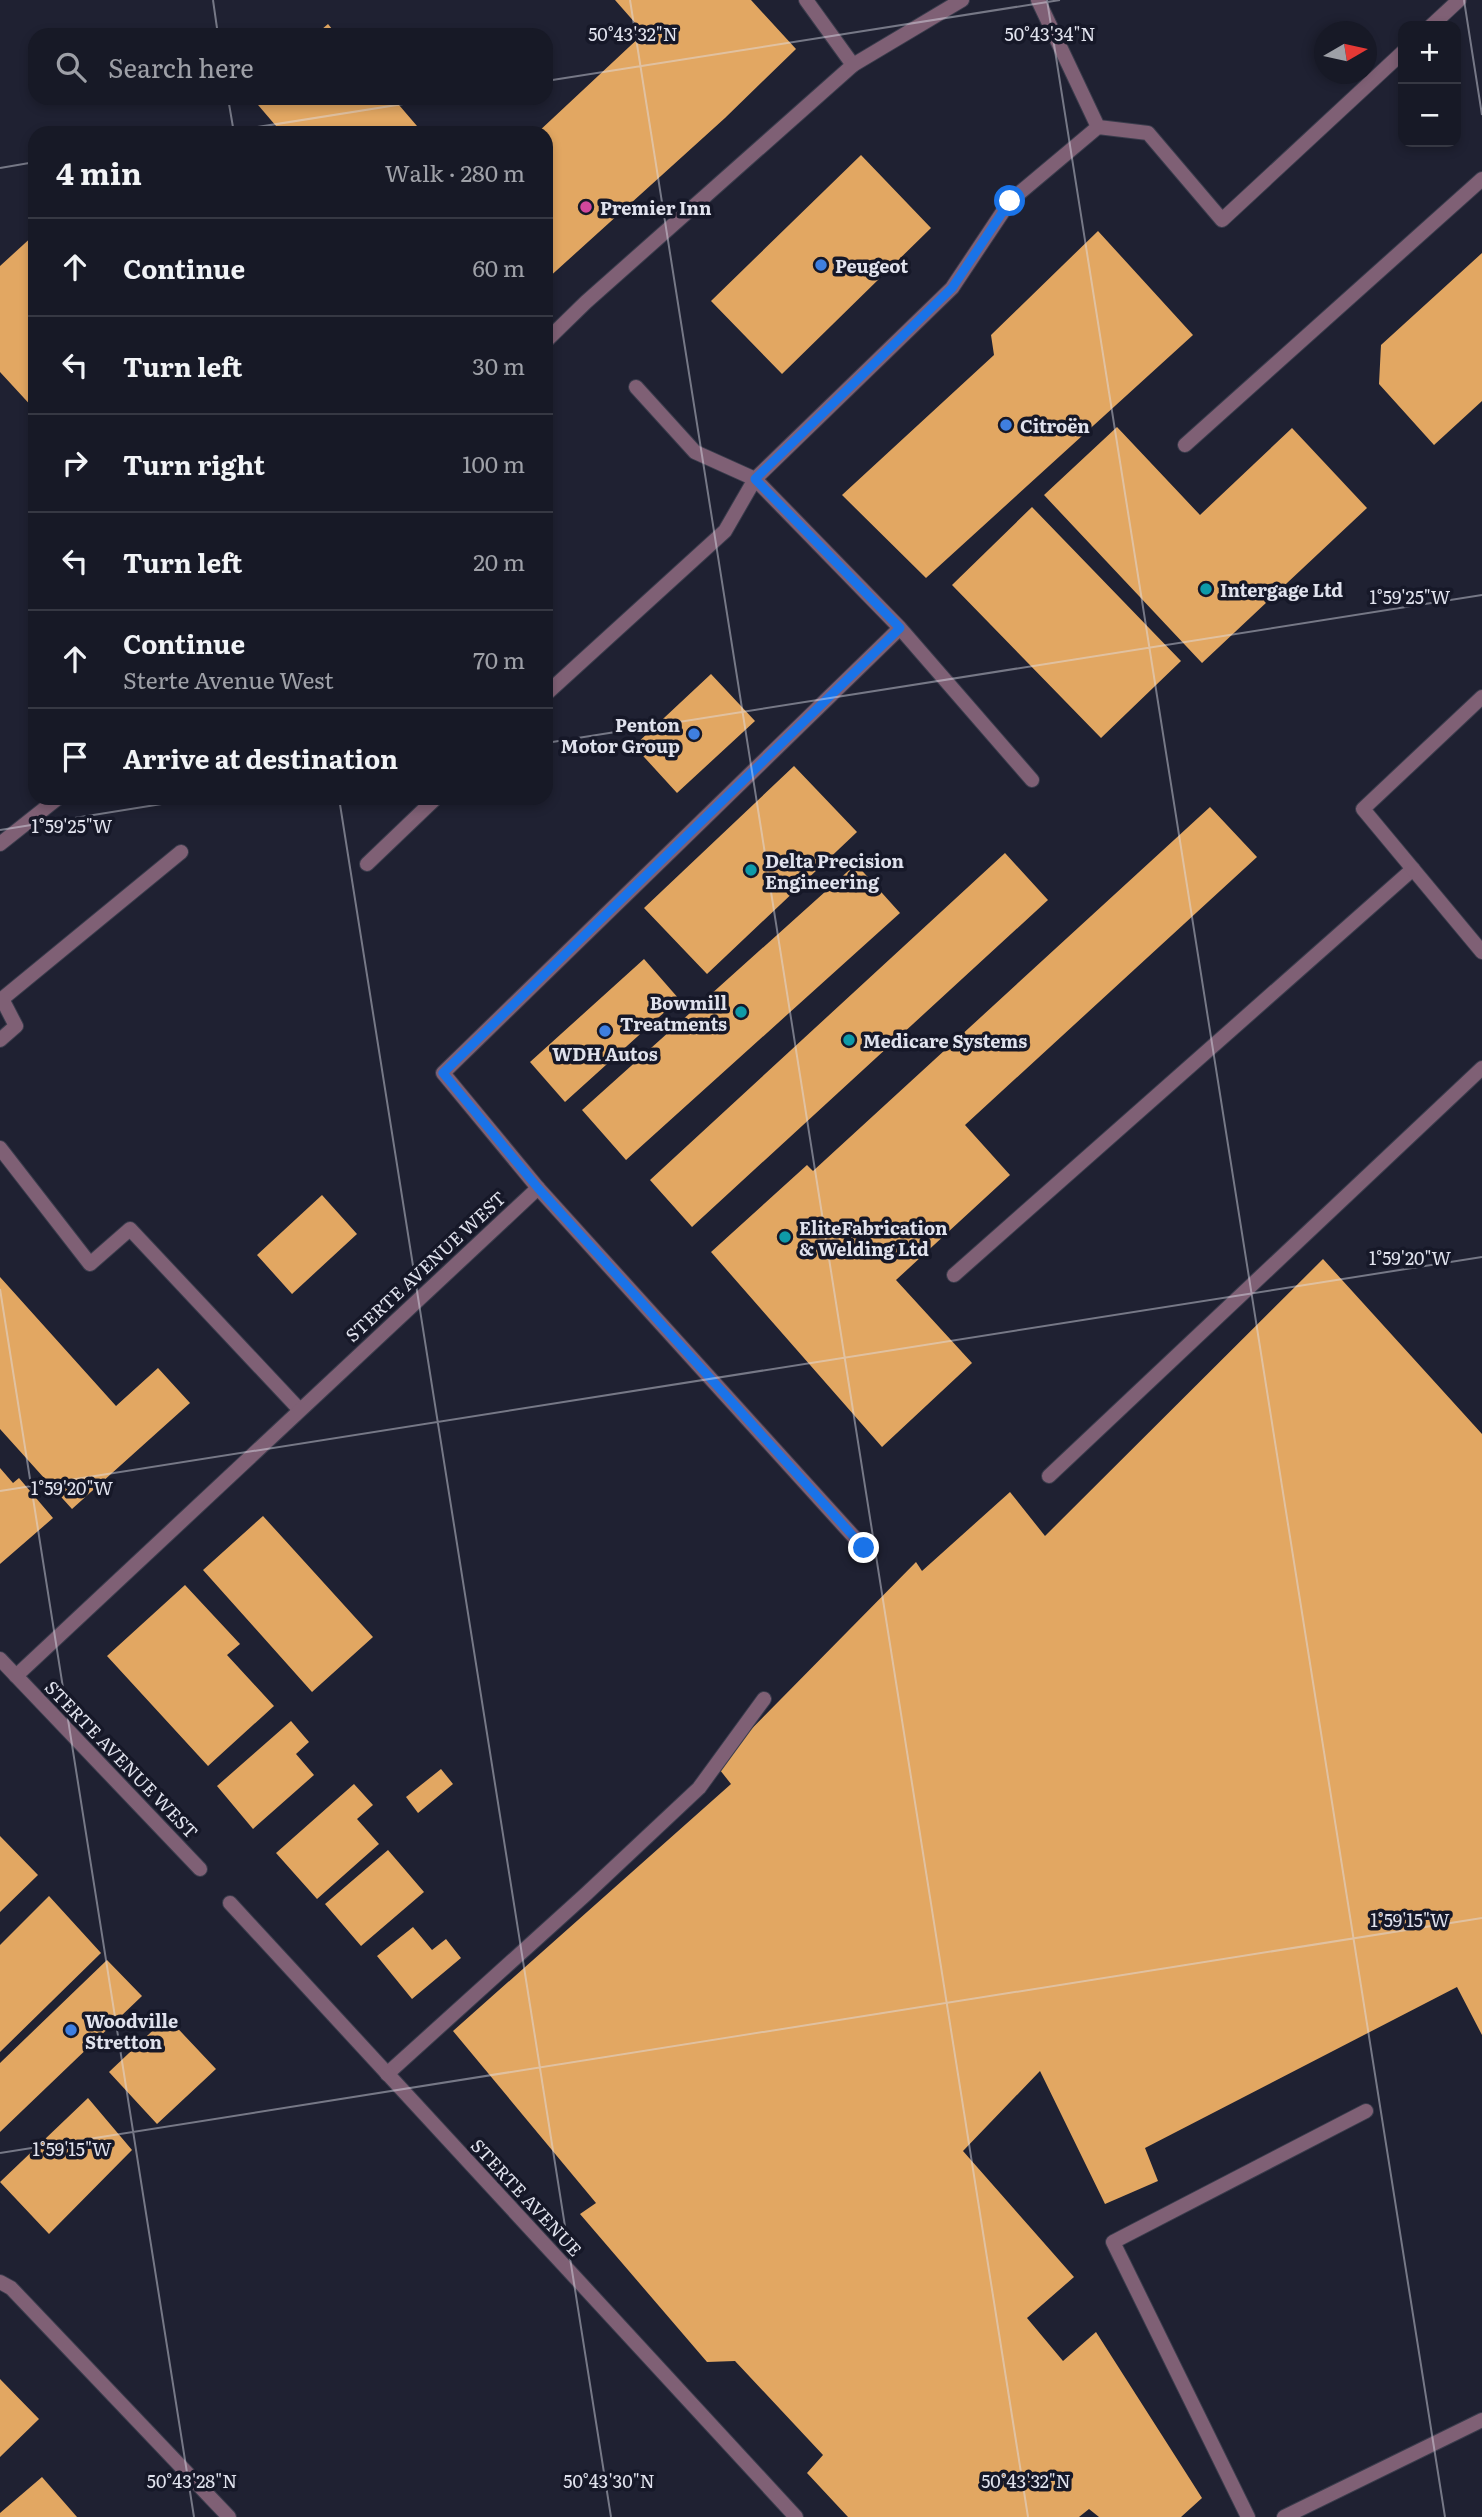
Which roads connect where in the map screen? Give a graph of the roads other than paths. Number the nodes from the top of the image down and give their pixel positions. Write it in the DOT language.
graph roads {
  1 [pos="806,0"];
  2 [pos="962,0"];
  3 [pos="1038,0"];
  4 [pos="1459,0"];
  5 [pos="1436,21"];
  6 [pos="1398,57"];
  7 [pos="853,65"];
  8 [pos="1098,127"];
  9 [pos="1482,180"];
  10 [pos="553,334"];
  11 [pos="636,387"];
  12 [pos="1185,445"];
  13 [pos="755,479"];
  14 [pos="900,628"];
  15 [pos="553,688"];
  16 [pos="1482,696"];
  17 [pos="1032,780"];
  18 [pos="49,805"];
  19 [pos="429,805"];
  20 [pos="0,844"];
  21 [pos="181,852"];
  22 [pos="367,864"];
  23 [pos="1413,869"];
  24 [pos="1482,953"];
  25 [pos="0,1040"];
  26 [pos="1482,1068"];
  27 [pos="0,1148"];
  28 [pos="538,1188"];
  29 [pos="954,1275"];
  30 [pos="299,1409"];
  31 [pos="1049,1476"];
  32 [pos="864,1548"];
  33 [pos="0,1659"];
  34 [pos="16,1676"];
  35 [pos="764,1699"];
  36 [pos="200,1869"];
  37 [pos="230,1903"];
  38 [pos="387,2074"];
  39 [pos="1366,2110"];
  40 [pos="0,2282"];
  41 [pos="1482,2420"];
  42 [pos="229,2517"];
  43 [pos="796,2517"];
  44 [pos="1248,2517"];
  45 [pos="1284,2517"];
  1 -- 7 [label="street"];
  2 -- 7 [label="street"];
  3 -- 8 [label="street"];
  4 -- 5 [label="street"];
  6 -- 8 [label="street"];
  7 -- 10 [label="street"];
  8 -- 13 [label="street"];
  9 -- 12 [label="street"];
  11 -- 13 [label="street"];
  13 -- 14 [label="street"];
  13 -- 15 [label="street"];
  14 -- 17 [label="street"];
  14 -- 28 [label="street"];
  16 -- 23 [label="street"];
  18 -- 20 [label="street"];
  19 -- 22 [label="street"];
  21 -- 25 [label="street"];
  23 -- 24 [label="street"];
  23 -- 29 [label="street"];
  26 -- 31 [label="street"];
  27 -- 30 [label="street"];
  28 -- 30 [label="street, STERTE AVENUE WEST"];
  28 -- 32 [label="street"];
  30 -- 34 [label="street, STERTE AVENUE WEST"];
  33 -- 34 [label="street, STERTE AVENUE WEST"];
  34 -- 36 [label="street, STERTE AVENUE WEST"];
  35 -- 38 [label="street"];
  37 -- 38 [label="street, STERTE AVENUE"];
  38 -- 43 [label="street, STERTE AVENUE"];
  39 -- 44 [label="street"];
  40 -- 42 [label="street"];
  41 -- 45 [label="street"];
}
